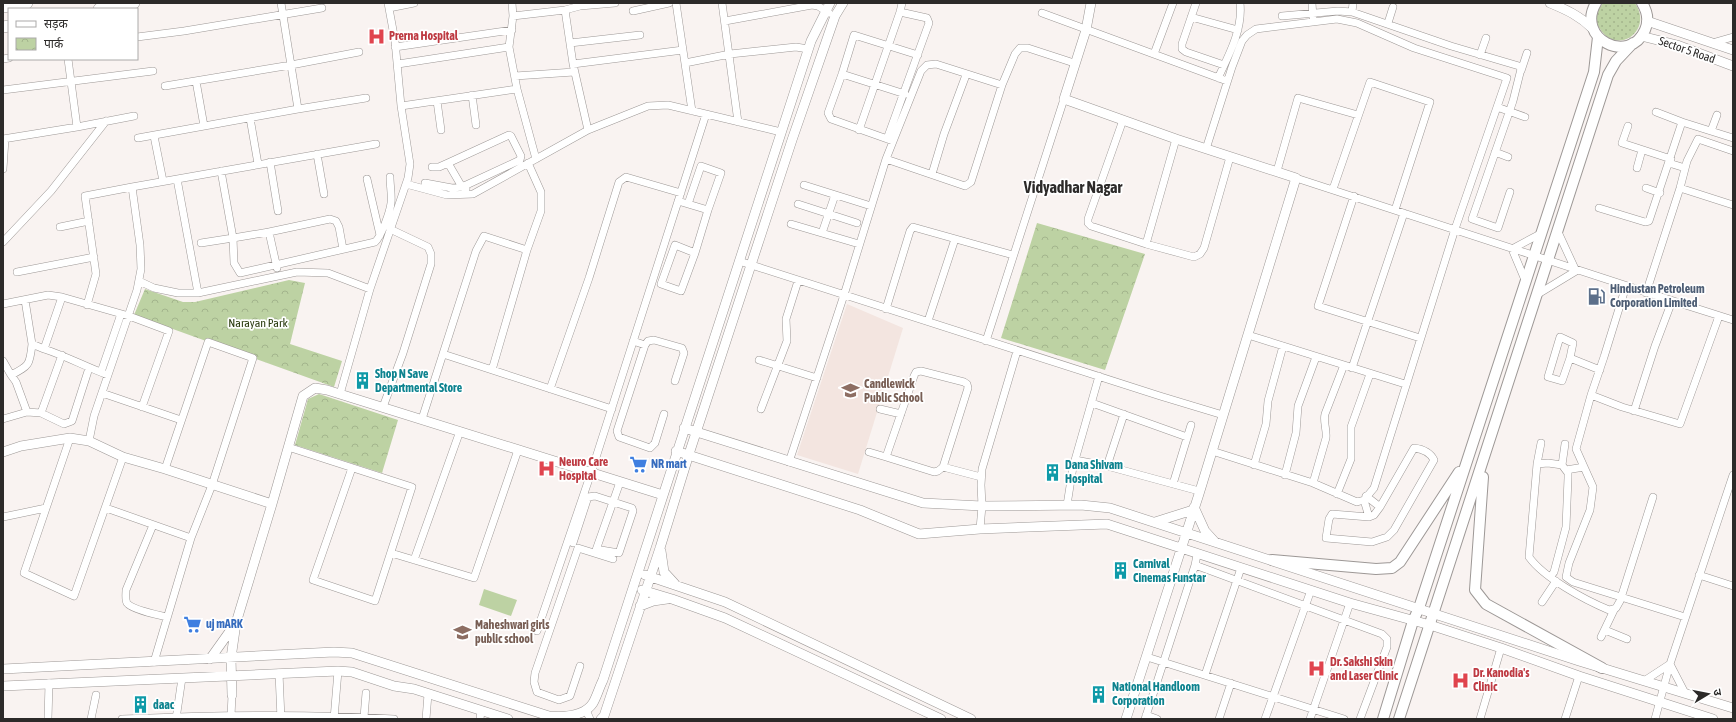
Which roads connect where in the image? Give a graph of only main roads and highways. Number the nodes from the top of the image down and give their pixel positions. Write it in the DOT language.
graph roads {
  1 [pos="27,3"];
  2 [pos="134,3"];
  3 [pos="1596,3"];
  4 [pos="15,4"];
  5 [pos="1643,4"];
  6 [pos="3,7"];
  7 [pos="105,8"];
  8 [pos="1596,33"];
  9 [pos="1637,39"];
  10 [pos="1466,461"];
  11 [pos="1484,462"];
  12 [pos="1272,560"];
  13 [pos="1602,668"];
  14 [pos="1383,719"];
  15 [pos="1399,719"];
  1 -- 4 [label="main road"];
  2 -- 7 [label="main road"];
  3 -- 8 [label="main road"];
  4 -- 6 [label="main road"];
  5 -- 9 [label="main road"];
  8 -- 9 [label="main road"];
  8 -- 10 [label="main road"];
  9 -- 11 [label="main road"];
  10 -- 12 [label="main road"];
  10 -- 14 [label="main road"];
  11 -- 13 [label="main road"];
  11 -- 15 [label="main road"];
}
